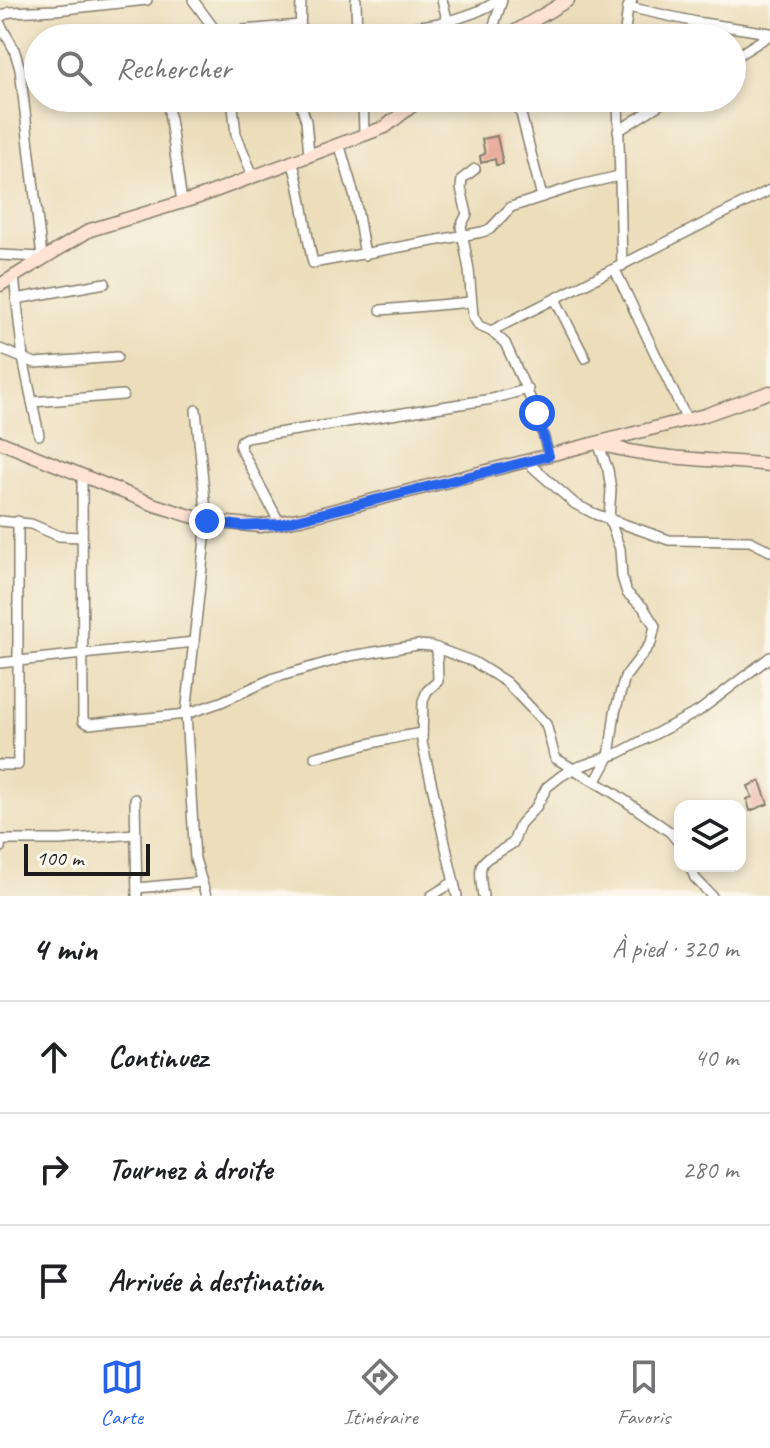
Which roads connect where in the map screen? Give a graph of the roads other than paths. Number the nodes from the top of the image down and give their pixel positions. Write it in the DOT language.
graph roads {
  1 [pos="147,0"];
  2 [pos="193,0"];
  3 [pos="301,0"];
  4 [pos="356,0"];
  5 [pos="442,0"];
  6 [pos="500,0"];
  7 [pos="568,0"];
  8 [pos="630,3"];
  9 [pos="0,17"];
  10 [pos="448,21"];
  11 [pos="0,24"];
  12 [pos="211,24"];
  13 [pos="299,24"];
  14 [pos="357,24"];
  15 [pos="430,24"];
  16 [pos="449,24"];
  17 [pos="494,24"];
  18 [pos="528,24"];
  19 [pos="626,24"];
  20 [pos="708,24"];
  21 [pos="746,30"];
  22 [pos="770,34"];
  23 [pos="746,50"];
  24 [pos="24,103"];
  25 [pos="25,112"];
  26 [pos="169,112"];
  27 [pos="234,112"];
  28 [pos="303,112"];
  29 [pos="363,112"];
  30 [pos="404,112"];
  31 [pos="521,112"];
  32 [pos="618,112"];
  33 [pos="648,112"];
  34 [pos="618,131"];
  35 [pos="364,134"];
  36 [pos="339,143"];
  37 [pos="309,154"];
  38 [pos="292,161"];
  39 [pos="475,169"];
  40 [pos="253,176"];
  41 [pos="619,176"];
  42 [pos="770,190"];
  43 [pos="542,197"];
  44 [pos="182,202"];
  45 [pos="463,235"];
  46 [pos="0,255"];
  47 [pos="365,255"];
  48 [pos="42,257"];
  49 [pos="618,268"];
  50 [pos="14,276"];
  51 [pos="105,283"];
  52 [pos="0,285"];
  53 [pos="16,299"];
  54 [pos="555,299"];
  55 [pos="471,302"];
  56 [pos="381,310"];
  57 [pos="491,331"];
  58 [pos="0,349"];
  59 [pos="117,357"];
  60 [pos="23,358"];
  61 [pos="585,358"];
  62 [pos="528,389"];
  63 [pos="770,392"];
  64 [pos="123,395"];
  65 [pos="32,402"];
  66 [pos="196,410"];
  67 [pos="687,420"];
  68 [pos="39,435"];
  69 [pos="0,442"];
  70 [pos="598,443"];
  71 [pos="549,456"];
  72 [pos="527,462"];
  73 [pos="770,465"];
  74 [pos="82,476"];
  75 [pos="609,518"];
  76 [pos="0,521"];
  77 [pos="18,521"];
  78 [pos="207,521"];
  79 [pos="280,524"];
  80 [pos="81,537"];
  81 [pos="770,551"];
  82 [pos="194,642"];
  83 [pos="437,648"];
  84 [pos="84,654"];
  85 [pos="770,657"];
  86 [pos="17,661"];
  87 [pos="0,663"];
  88 [pos="186,714"];
  89 [pos="422,733"];
  90 [pos="315,757"];
  91 [pos="609,757"];
  92 [pos="0,765"];
  93 [pos="575,768"];
  94 [pos="596,781"];
  95 [pos="135,799"];
  96 [pos="135,834"];
  97 [pos="674,837"];
  98 [pos="0,848"];
  99 [pos="692,872"];
  100 [pos="201,882"];
  101 [pos="452,883"];
  102 [pos="137,892"];
  103 [pos="206,896"];
  104 [pos="431,896"];
  105 [pos="457,896"];
  106 [pos="483,896"];
  107 [pos="712,896"];
  1 -- 9 [label="street"];
  2 -- 12 [label="street"];
  3 -- 13 [label="street"];
  4 -- 14 [label="street"];
  5 -- 10 [label="street"];
  6 -- 10 [label="street"];
  6 -- 17 [label="street"];
  7 -- 18 [label="main road"];
  8 -- 19 [label="street"];
  8 -- 20 [label="street"];
  10 -- 15 [label="street"];
  10 -- 16 [label="street"];
  11 -- 24 [label="street"];
  21 -- 22 [label="street"];
  22 -- 23 [label="street"];
  25 -- 48 [label="street"];
  26 -- 44 [label="street"];
  27 -- 40 [label="street"];
  28 -- 37 [label="street"];
  29 -- 35 [label="street"];
  30 -- 35 [label="main road"];
  31 -- 43 [label="street"];
  32 -- 34 [label="street"];
  33 -- 34 [label="street"];
  34 -- 41 [label="street"];
  35 -- 36 [label="main road"];
  36 -- 37 [label="main road"];
  36 -- 47 [label="street"];
  37 -- 38 [label="main road"];
  38 -- 40 [label="main road"];
  38 -- 47 [label="street"];
  39 -- 45 [label="street"];
  40 -- 44 [label="main road"];
  41 -- 43 [label="street"];
  41 -- 49 [label="street"];
  42 -- 49 [label="street"];
  43 -- 45 [label="street"];
  44 -- 48 [label="main road"];
  45 -- 47 [label="street"];
  45 -- 55 [label="street"];
  46 -- 48 [label="street"];
  48 -- 50 [label="main road"];
  49 -- 54 [label="street"];
  49 -- 67 [label="street"];
  50 -- 52 [label="main road"];
  50 -- 53 [label="street"];
  51 -- 53 [label="street"];
  53 -- 60 [label="street"];
  54 -- 57 [label="street"];
  54 -- 61 [label="street"];
  55 -- 56 [label="street"];
  55 -- 57 [label="street"];
  57 -- 62 [label="street"];
  58 -- 60 [label="street"];
  59 -- 60 [label="street"];
  60 -- 65 [label="street"];
  62 -- 71 [label="street"];
  62 -- 79 [label="street"];
  63 -- 67 [label="main road"];
  64 -- 65 [label="street"];
  65 -- 68 [label="street"];
  66 -- 78 [label="street"];
  67 -- 70 [label="main road"];
  69 -- 74 [label="main road"];
  70 -- 71 [label="main road"];
  70 -- 73 [label="main road"];
  70 -- 75 [label="street"];
  71 -- 72 [label="main road"];
  72 -- 75 [label="street"];
  72 -- 79 [label="main road"];
  74 -- 78 [label="main road"];
  74 -- 80 [label="street"];
  75 -- 81 [label="street"];
  75 -- 91 [label="street"];
  76 -- 77 [label="street"];
  77 -- 80 [label="street"];
  77 -- 86 [label="street"];
  78 -- 79 [label="main road"];
  78 -- 82 [label="street"];
  80 -- 84 [label="street"];
  82 -- 84 [label="street"];
  82 -- 88 [label="street"];
  83 -- 88 [label="street"];
  83 -- 89 [label="street"];
  83 -- 93 [label="street"];
  84 -- 86 [label="street"];
  84 -- 88 [label="street"];
  85 -- 91 [label="street"];
  86 -- 87 [label="street"];
  86 -- 92 [label="street"];
  88 -- 100 [label="street"];
  89 -- 90 [label="street"];
  89 -- 101 [label="street"];
  91 -- 93 [label="street"];
  91 -- 94 [label="street"];
  93 -- 94 [label="street"];
  93 -- 106 [label="street"];
  94 -- 97 [label="street"];
  95 -- 96 [label="street"];
  96 -- 98 [label="street"];
  96 -- 102 [label="street"];
  99 -- 107 [label="street"];
  100 -- 102 [label="street"];
  100 -- 103 [label="street"];
  101 -- 104 [label="street"];
  101 -- 105 [label="street"];
}
